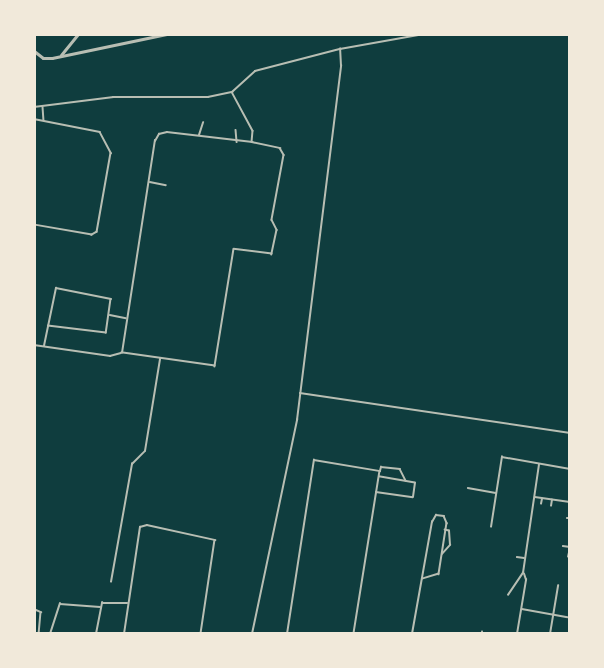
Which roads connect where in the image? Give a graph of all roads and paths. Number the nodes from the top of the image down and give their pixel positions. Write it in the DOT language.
graph roads {
  1 [pos="78,34"];
  2 [pos="167,34"];
  3 [pos="424,34"];
  4 [pos="340,50"];
  5 [pos="34,51"];
  6 [pos="61,55"];
  7 [pos="232,92"];
  8 [pos="43,106"];
  9 [pos="34,107"];
  10 [pos="34,119"];
  11 [pos="44,121"];
  12 [pos="203,123"];
  13 [pos="236,130"];
  14 [pos="199,135"];
  15 [pos="252,142"];
  16 [pos="237,143"];
  17 [pos="149,182"];
  18 [pos="166,185"];
  19 [pos="34,225"];
  20 [pos="110,315"];
  21 [pos="128,319"];
  22 [pos="48,326"];
  23 [pos="34,345"];
  24 [pos="44,346"];
  25 [pos="122,353"];
  26 [pos="160,359"];
  27 [pos="300,393"];
  28 [pos="570,433"];
  29 [pos="539,464"];
  30 [pos="570,469"];
  31 [pos="380,471"];
  32 [pos="379,476"];
  33 [pos="406,481"];
  34 [pos="468,488"];
  35 [pos="376,492"];
  36 [pos="496,493"];
  37 [pos="534,497"];
  38 [pos="543,498"];
  39 [pos="552,499"];
  40 [pos="570,502"];
  41 [pos="541,504"];
  42 [pos="551,506"];
  43 [pos="491,527"];
  44 [pos="446,530"];
  45 [pos="563,546"];
  46 [pos="570,548"];
  47 [pos="442,554"];
  48 [pos="517,557"];
  49 [pos="568,557"];
  50 [pos="525,558"];
  51 [pos="523,573"];
  52 [pos="423,579"];
  53 [pos="111,582"];
  54 [pos="558,586"];
  55 [pos="508,595"];
  56 [pos="128,603"];
  57 [pos="100,607"];
  58 [pos="34,609"];
  59 [pos="521,609"];
  60 [pos="553,615"];
  61 [pos="567,617"];
  62 [pos="39,633"];
  63 [pos="50,633"];
  64 [pos="96,633"];
  65 [pos="123,633"];
  66 [pos="201,633"];
  67 [pos="252,633"];
  68 [pos="287,633"];
  69 [pos="354,633"];
  70 [pos="412,633"];
  71 [pos="517,633"];
  72 [pos="550,633"];
  1 -- 6 [label="street"];
  2 -- 6 [label="street"];
  3 -- 4 [label="lane"];
  4 -- 7 [label="lane"];
  4 -- 27 [label="lane"];
  5 -- 6 [label="street"];
  7 -- 8 [label="lane"];
  7 -- 15 [label="lane"];
  8 -- 9 [label="lane"];
  8 -- 11 [label="lane"];
  10 -- 11 [label="lane"];
  11 -- 19 [label="lane"];
  12 -- 14 [label="lane"];
  13 -- 16 [label="lane"];
  14 -- 16 [label="lane"];
  14 -- 17 [label="lane"];
  15 -- 16 [label="lane"];
  15 -- 26 [label="lane"];
  17 -- 18 [label="lane"];
  17 -- 21 [label="lane"];
  20 -- 21 [label="lane"];
  20 -- 22 [label="lane"];
  20 -- 22 [label="lane"];
  21 -- 25 [label="lane"];
  22 -- 24 [label="lane"];
  23 -- 24 [label="lane"];
  24 -- 25 [label="lane"];
  25 -- 26 [label="lane"];
  26 -- 53 [label="lane"];
  27 -- 28 [label="lane"];
  27 -- 67 [label="lane"];
  29 -- 30 [label="lane"];
  29 -- 36 [label="lane"];
  29 -- 37 [label="lane"];
  31 -- 32 [label="lane"];
  31 -- 33 [label="lane"];
  31 -- 68 [label="lane"];
  32 -- 33 [label="lane"];
  32 -- 35 [label="lane"];
  33 -- 35 [label="lane"];
  34 -- 36 [label="lane"];
  35 -- 69 [label="lane"];
  36 -- 43 [label="lane"];
  37 -- 38 [label="lane"];
  37 -- 50 [label="lane"];
  38 -- 39 [label="lane"];
  38 -- 41 [label="lane"];
  39 -- 40 [label="lane"];
  39 -- 42 [label="lane"];
  44 -- 47 [label="lane"];
  44 -- 47 [label="lane"];
  44 -- 52 [label="lane"];
  45 -- 46 [label="lane"];
  46 -- 49 [label="lane"];
  47 -- 52 [label="lane"];
  48 -- 50 [label="lane"];
  50 -- 51 [label="lane"];
  51 -- 55 [label="lane"];
  51 -- 59 [label="lane"];
  52 -- 70 [label="lane"];
  54 -- 60 [label="lane"];
  56 -- 57 [label="lane"];
  56 -- 65 [label="lane"];
  56 -- 66 [label="lane"];
  57 -- 63 [label="lane"];
  57 -- 64 [label="lane"];
  58 -- 62 [label="lane"];
  59 -- 60 [label="lane"];
  59 -- 71 [label="lane"];
  60 -- 61 [label="lane"];
  60 -- 72 [label="lane"];
}
